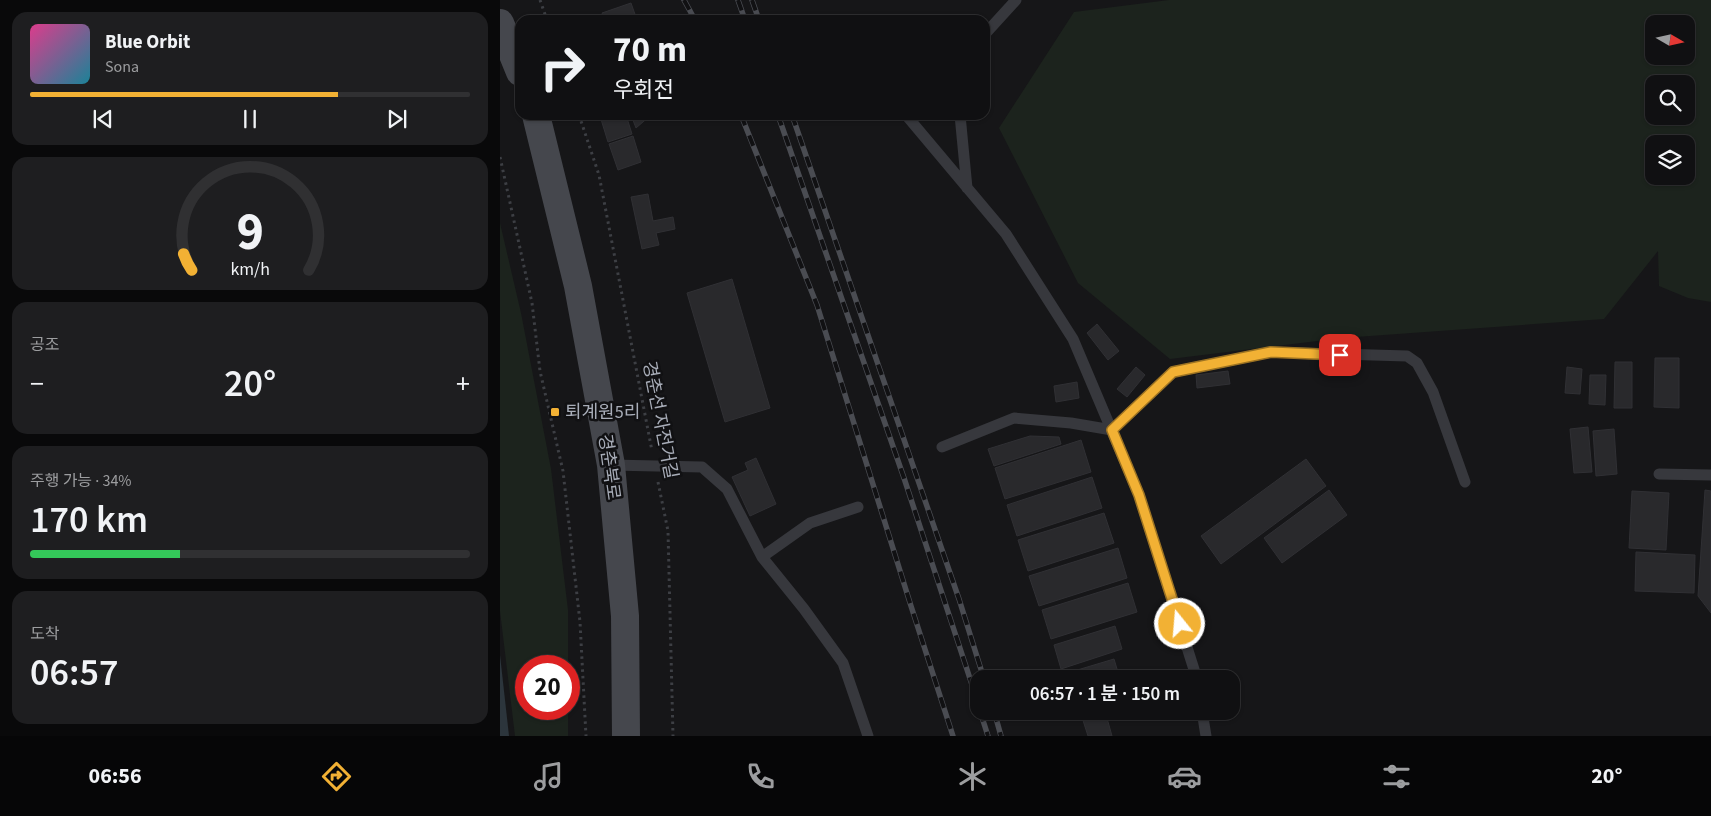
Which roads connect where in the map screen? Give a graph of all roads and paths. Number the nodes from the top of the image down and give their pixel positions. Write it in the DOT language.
graph roads {
  1 [pos="540,0"];
  2 [pos="1016,0"];
  3 [pos="545,15"];
  4 [pos="500,23"];
  5 [pos="990,29"];
  6 [pos="515,60"];
  7 [pos="537,120"];
  8 [pos="581,120"];
  9 [pos="910,120"];
  10 [pos="960,120"];
  11 [pos="500,157"];
  12 [pos="967,188"];
  13 [pos="1112,430"];
  14 [pos="942,447"];
  15 [pos="611,465"];
  16 [pos="655,466"];
  17 [pos="1659,474"];
  18 [pos="1711,475"];
  19 [pos="1465,482"];
  20 [pos="858,507"];
  21 [pos="762,557"];
  22 [pos="1194,670"];
  23 [pos="1203,720"];
  24 [pos="586,736"];
  25 [pos="626,736"];
  26 [pos="673,736"];
  27 [pos="868,736"];
  28 [pos="1206,736"];
  1 -- 3 [label="path"];
  2 -- 5 [label="lane"];
  4 -- 6 [label="street"];
  7 -- 15 [label="street, 경춘북로"];
  8 -- 16 [label="path, 경춘선 자전거길"];
  9 -- 12 [label="lane"];
  10 -- 12 [label="lane"];
  11 -- 24 [label="path"];
  12 -- 13 [label="lane"];
  13 -- 14 [label="lane"];
  13 -- 19 [label="lane"];
  13 -- 22 [label="lane"];
  15 -- 16 [label="lane"];
  15 -- 25 [label="street, 경춘북로"];
  16 -- 21 [label="lane"];
  16 -- 26 [label="path, 경춘선 자전거길"];
  17 -- 18 [label="lane"];
  20 -- 21 [label="lane"];
  21 -- 27 [label="lane"];
  23 -- 28 [label="lane"];
}
